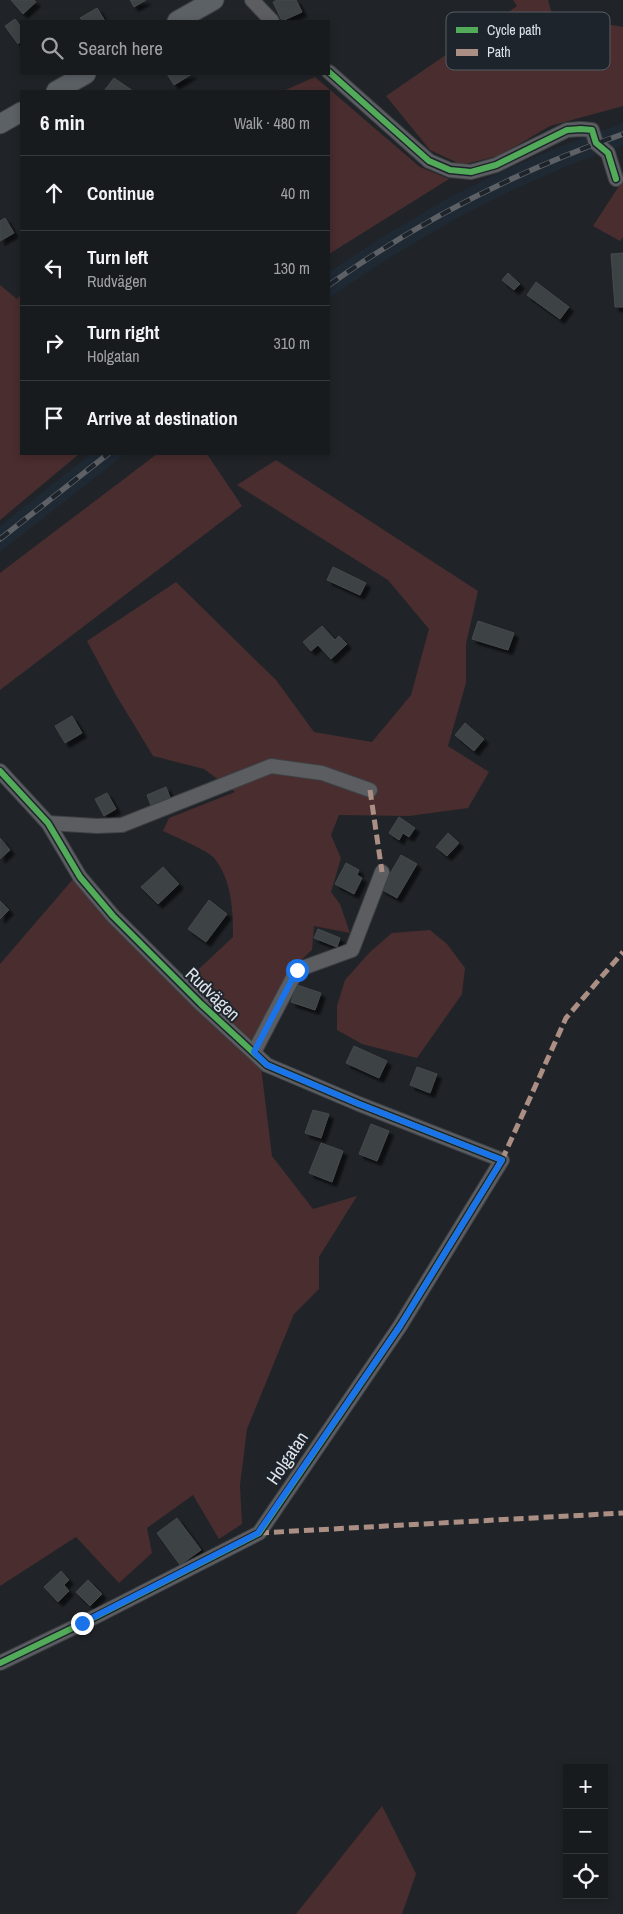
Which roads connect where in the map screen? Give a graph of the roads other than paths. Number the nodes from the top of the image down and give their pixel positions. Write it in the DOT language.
graph roads {
  1 [pos="214,0"];
  2 [pos="252,0"];
  3 [pos="179,20"];
  4 [pos="271,20"];
  5 [pos="330,73"];
  6 [pos="84,75"];
  7 [pos="58,90"];
  8 [pos="20,113"];
  9 [pos="0,124"];
  10 [pos="616,179"];
  11 [pos="0,771"];
  12 [pos="370,790"];
  13 [pos="48,823"];
  14 [pos="382,872"];
  15 [pos="254,1052"];
  16 [pos="502,1160"];
  17 [pos="0,1663"];
  1 -- 3 [label="street"];
  2 -- 4 [label="street"];
  5 -- 10 [label="street"];
  6 -- 7 [label="street"];
  8 -- 9 [label="street"];
  11 -- 13 [label="street, Rudvägen"];
  12 -- 13 [label="street"];
  13 -- 15 [label="street, Rudvägen"];
  14 -- 15 [label="street"];
  15 -- 16 [label="street, Rudvägen"];
  16 -- 17 [label="street, Holgatan"];
}
